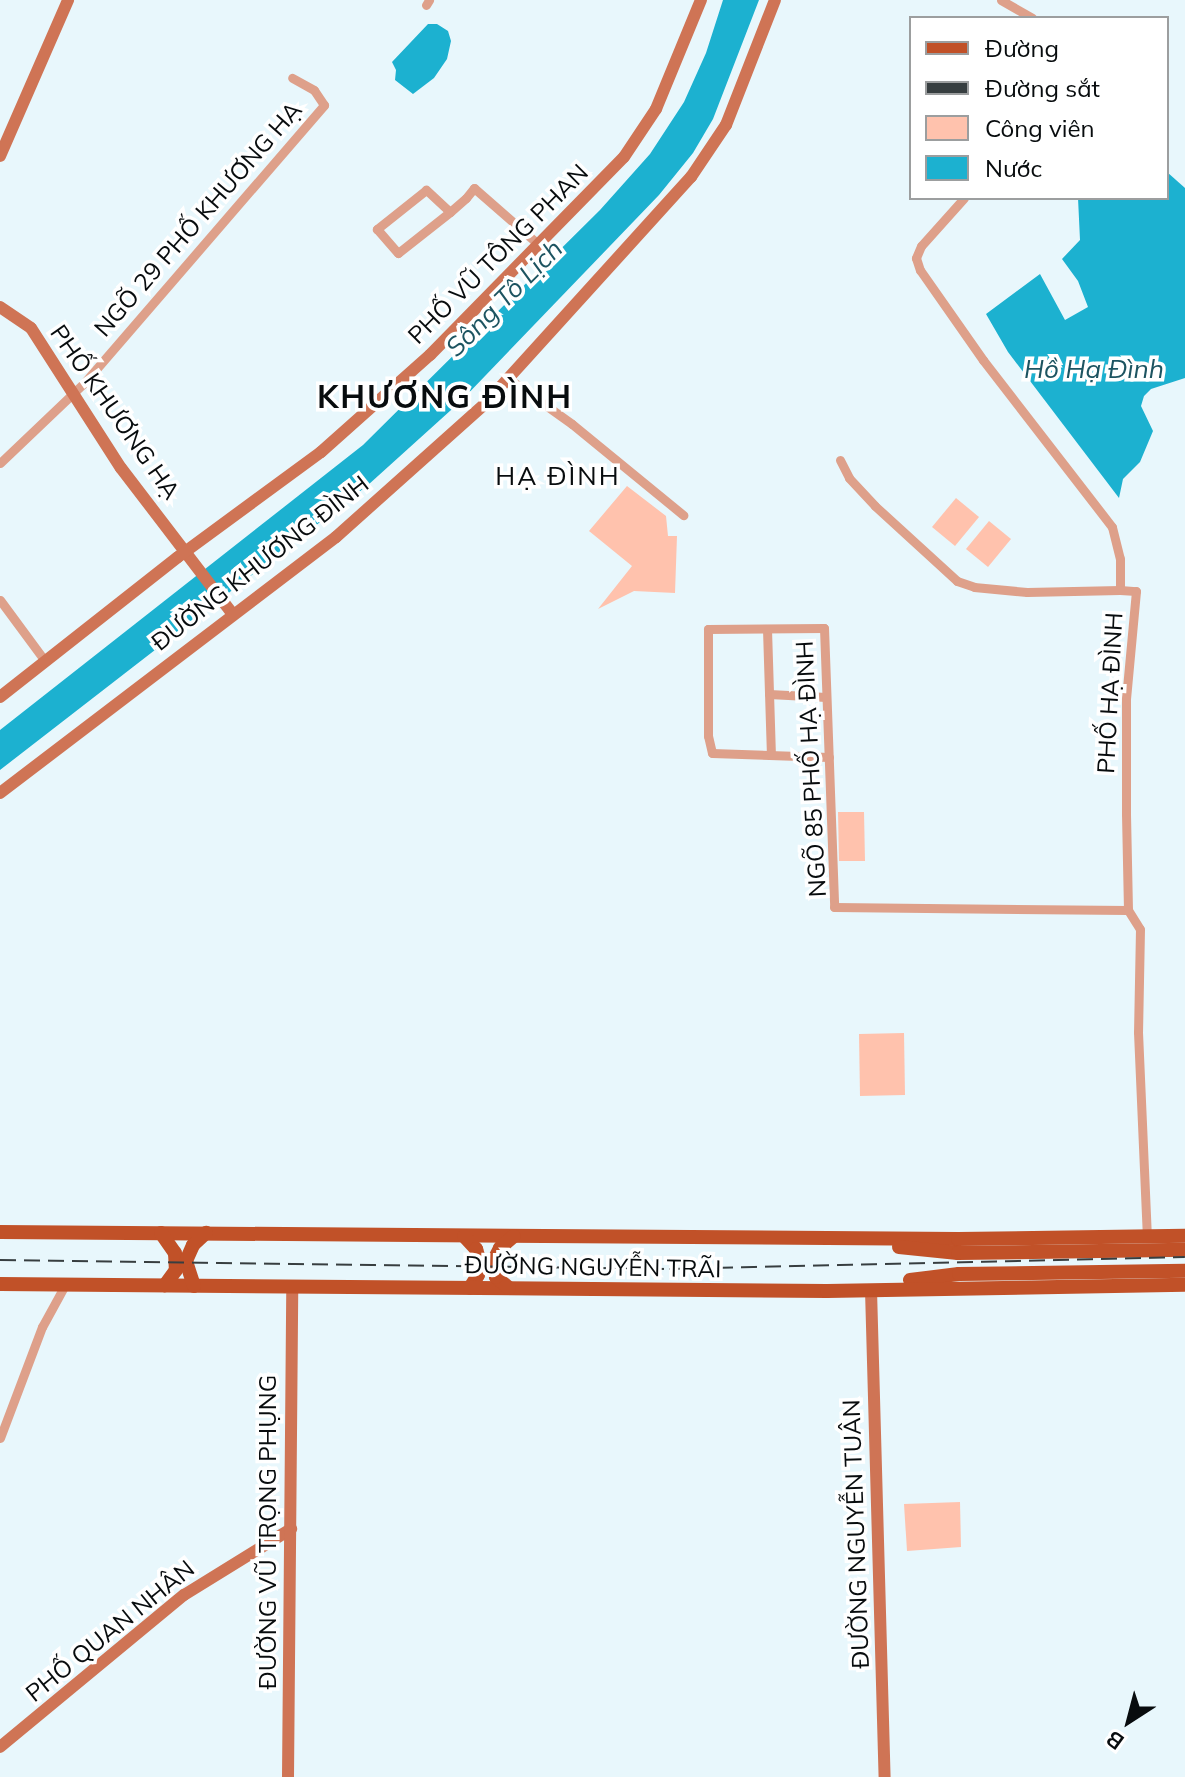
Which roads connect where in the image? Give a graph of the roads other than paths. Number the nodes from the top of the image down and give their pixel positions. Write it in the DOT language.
graph roads {
  1 [pos="68,0"];
  2 [pos="701,0"];
  3 [pos="775,0"];
  4 [pos="1001,0"];
  5 [pos="1029,16"];
  6 [pos="292,78"];
  7 [pos="0,156"];
  8 [pos="962,200"];
  9 [pos="450,212"];
  10 [pos="539,245"];
  11 [pos="0,307"];
  12 [pos="509,379"];
  13 [pos="72,390"];
  14 [pos="840,460"];
  15 [pos="0,463"];
  16 [pos="683,515"];
  17 [pos="190,555"];
  18 [pos="1120,590"];
  19 [pos="0,600"];
  20 [pos="229,610"];
  21 [pos="767,629"];
  22 [pos="45,661"];
  23 [pos="769,694"];
  24 [pos="0,697"];
  25 [pos="826,697"];
  26 [pos="771,755"];
  27 [pos="829,757"];
  28 [pos="0,793"];
  29 [pos="1128,910"];
  30 [pos="0,1232"];
  31 [pos="161,1233"];
  32 [pos="206,1233"];
  33 [pos="464,1236"];
  34 [pos="514,1236"];
  35 [pos="1147,1236"];
  36 [pos="1185,1236"];
  37 [pos="827,1239"];
  38 [pos="1185,1250"];
  39 [pos="1185,1271"];
  40 [pos="0,1284"];
  41 [pos="65,1285"];
  42 [pos="165,1285"];
  43 [pos="1185,1285"];
  44 [pos="194,1286"];
  45 [pos="292,1286"];
  46 [pos="470,1288"];
  47 [pos="509,1288"];
  48 [pos="871,1290"];
  49 [pos="827,1291"];
  50 [pos="0,1438"];
  51 [pos="291,1529"];
  52 [pos="0,1747"];
  53 [pos="288,1777"];
  54 [pos="885,1777"];
  1 -- 7 [label="main road"];
  2 -- 10 [label="main road, PHỐ VŨ TÔNG PHAN"];
  3 -- 12 [label="main road, ĐƯỜNG KHƯƠNG ĐÌNH"];
  4 -- 5 [label="street"];
  6 -- 13 [label="street, NGÕ 29 PHỐ KHƯƠNG HẠ"];
  8 -- 18 [label="street, PHỐ HẠ ĐÌNH"];
  9 -- 9 [label="street"];
  9 -- 10 [label="street"];
  10 -- 17 [label="main road, PHỐ VŨ TÔNG PHAN"];
  11 -- 13 [label="main road, PHỐ KHƯƠNG HẠ"];
  12 -- 16 [label="street"];
  12 -- 20 [label="main road, ĐƯỜNG KHƯƠNG ĐÌNH"];
  13 -- 15 [label="street"];
  13 -- 17 [label="main road, PHỐ KHƯƠNG HẠ"];
  14 -- 18 [label="street"];
  17 -- 20 [label="main road, PHỐ KHƯƠNG HẠ"];
  17 -- 22 [label="main road, PHỐ VŨ TÔNG PHAN"];
  18 -- 29 [label="street, PHỐ HẠ ĐÌNH"];
  19 -- 22 [label="street"];
  20 -- 28 [label="main road, ĐƯỜNG KHƯƠNG ĐÌNH"];
  21 -- 23 [label="street"];
  21 -- 25 [label="street, NGÕ 85 PHỐ HẠ ĐÌNH"];
  21 -- 26 [label="street"];
  22 -- 24 [label="main road, PHỐ VŨ TÔNG PHAN"];
  23 -- 25 [label="street"];
  23 -- 26 [label="street"];
  25 -- 27 [label="street, NGÕ 85 PHỐ HẠ ĐÌNH"];
  26 -- 27 [label="street"];
  27 -- 29 [label="street, NGÕ 85 PHỐ HẠ ĐÌNH"];
  29 -- 35 [label="street, PHỐ HẠ ĐÌNH"];
  30 -- 31 [label="main road, ĐƯỜNG NGUYỄN TRÃI"];
  31 -- 32 [label="main road, ĐƯỜNG NGUYỄN TRÃI"];
  31 -- 42 [label="main road"];
  32 -- 33 [label="main road, ĐƯỜNG NGUYỄN TRÃI"];
  32 -- 44 [label="main road"];
  33 -- 34 [label="main road, ĐƯỜNG NGUYỄN TRÃI"];
  33 -- 46 [label="main road"];
  34 -- 37 [label="main road, ĐƯỜNG NGUYỄN TRÃI"];
  34 -- 47 [label="main road"];
  35 -- 36 [label="main road, ĐƯỜNG NGUYỄN TRÃI"];
  35 -- 37 [label="main road, ĐƯỜNG NGUYỄN TRÃI"];
  37 -- 38 [label="main road"];
  39 -- 49 [label="main road"];
  40 -- 41 [label="main road, ĐƯỜNG NGUYỄN TRÃI"];
  41 -- 42 [label="main road, ĐƯỜNG NGUYỄN TRÃI"];
  41 -- 50 [label="street"];
  42 -- 44 [label="main road, ĐƯỜNG NGUYỄN TRÃI"];
  43 -- 48 [label="main road, ĐƯỜNG NGUYỄN TRÃI"];
  44 -- 45 [label="main road, ĐƯỜNG NGUYỄN TRÃI"];
  45 -- 46 [label="main road, ĐƯỜNG NGUYỄN TRÃI"];
  45 -- 51 [label="main road, ĐƯỜNG VŨ TRỌNG PHỤNG"];
  46 -- 47 [label="main road, ĐƯỜNG NGUYỄN TRÃI"];
  47 -- 49 [label="main road, ĐƯỜNG NGUYỄN TRÃI"];
  48 -- 49 [label="main road, ĐƯỜNG NGUYỄN TRÃI"];
  48 -- 54 [label="main road, ĐƯỜNG NGUYỄN TUÂN"];
  51 -- 52 [label="main road, PHỐ QUAN NHÂN"];
  51 -- 53 [label="main road, ĐƯỜNG VŨ TRỌNG PHỤNG"];
}
